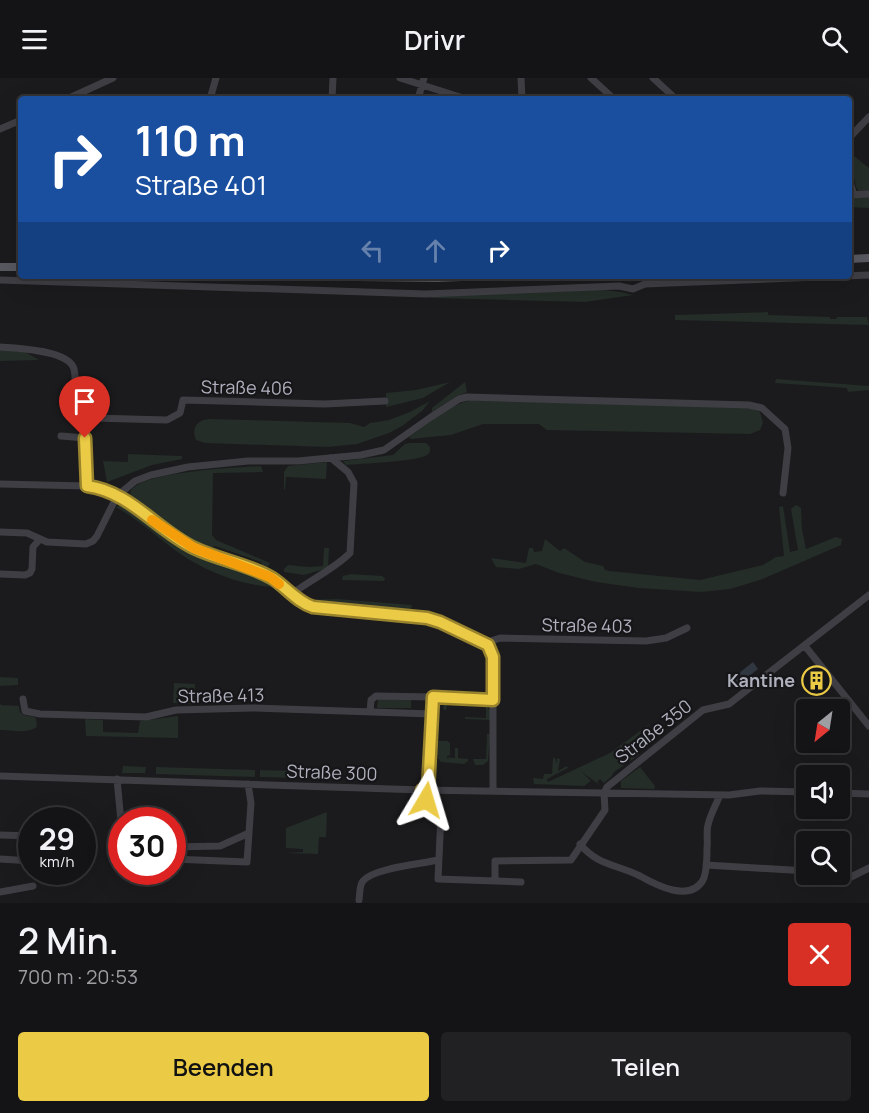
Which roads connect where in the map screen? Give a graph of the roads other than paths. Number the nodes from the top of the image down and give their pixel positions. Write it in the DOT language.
graph roads {
  1 [pos="113,78"];
  2 [pos="216,78"];
  3 [pos="333,78"];
  4 [pos="400,78"];
  5 [pos="521,78"];
  6 [pos="591,78"];
  7 [pos="653,78"];
  8 [pos="423,81"];
  9 [pos="74,96"];
  10 [pos="211,96"];
  11 [pos="332,96"];
  12 [pos="419,96"];
  13 [pos="458,96"];
  14 [pos="522,96"];
  15 [pos="611,96"];
  16 [pos="673,96"];
  17 [pos="869,117"];
  18 [pos="18,121"];
  19 [pos="0,129"];
  20 [pos="852,135"];
  21 [pos="869,194"];
  22 [pos="852,195"];
  23 [pos="869,258"];
  24 [pos="852,259"];
  25 [pos="0,267"];
  26 [pos="18,267"];
  27 [pos="869,275"];
  28 [pos="852,276"];
  29 [pos="779,279"];
  30 [pos="0,280"];
  31 [pos="0,347"];
  32 [pos="385,401"];
  33 [pos="85,420"];
  34 [pos="61,436"];
  35 [pos="85,438"];
  36 [pos="331,458"];
  37 [pos="0,484"];
  38 [pos="87,486"];
  39 [pos="783,494"];
  40 [pos="117,496"];
  41 [pos="0,532"];
  42 [pos="40,539"];
  43 [pos="0,574"];
  44 [pos="292,594"];
  45 [pos="869,595"];
  46 [pos="687,628"];
  47 [pos="485,643"];
  48 [pos="806,646"];
  49 [pos="433,697"];
  50 [pos="23,699"];
  51 [pos="493,700"];
  52 [pos="370,712"];
  53 [pos="432,714"];
  54 [pos="869,726"];
  55 [pos="0,776"];
  56 [pos="117,779"];
  57 [pos="248,784"];
  58 [pos="425,790"];
  59 [pos="493,792"];
  60 [pos="796,792"];
  61 [pos="604,793"];
  62 [pos="850,793"];
  63 [pos="869,794"];
  64 [pos="720,795"];
  65 [pos="120,807"];
  66 [pos="249,833"];
  67 [pos="0,835"];
  68 [pos="18,836"];
  69 [pos="580,844"];
  70 [pos="186,847"];
  71 [pos="0,859"];
  72 [pos="18,860"];
  73 [pos="186,860"];
  74 [pos="438,861"];
  75 [pos="706,865"];
  76 [pos="869,868"];
  77 [pos="796,870"];
  78 [pos="850,877"];
  79 [pos="495,881"];
  80 [pos="521,882"];
  81 [pos="33,886"];
  82 [pos="0,892"];
  83 [pos="359,900"];
  1 -- 9 [label="street"];
  2 -- 10 [label="street"];
  3 -- 11 [label="street"];
  4 -- 8 [label="street"];
  5 -- 14 [label="street"];
  6 -- 15 [label="street"];
  7 -- 16 [label="street"];
  8 -- 12 [label="street"];
  8 -- 13 [label="street"];
  17 -- 20 [label="street"];
  18 -- 19 [label="street"];
  21 -- 22 [label="street"];
  23 -- 24 [label="main road"];
  25 -- 26 [label="main road"];
  27 -- 28 [label="street"];
  29 -- 30 [label="street"];
  31 -- 33 [label="street"];
  32 -- 33 [label="street, Straße 406"];
  33 -- 35 [label="street"];
  34 -- 35 [label="street"];
  35 -- 38 [label="street"];
  36 -- 39 [label="street"];
  36 -- 40 [label="street"];
  36 -- 44 [label="street"];
  37 -- 38 [label="street"];
  38 -- 40 [label="street"];
  40 -- 42 [label="street"];
  40 -- 44 [label="street"];
  41 -- 42 [label="street"];
  42 -- 43 [label="street"];
  44 -- 47 [label="street"];
  45 -- 48 [label="street, Straße 350"];
  46 -- 47 [label="street, Straße 403"];
  47 -- 51 [label="street"];
  48 -- 54 [label="street"];
  48 -- 61 [label="street, Straße 350"];
  49 -- 51 [label="street"];
  49 -- 52 [label="street"];
  49 -- 53 [label="street"];
  50 -- 52 [label="street, Straße 413"];
  51 -- 59 [label="street"];
  52 -- 53 [label="street, Straße 413"];
  53 -- 58 [label="street"];
  55 -- 56 [label="street, Straße 300"];
  56 -- 57 [label="street, Straße 300"];
  56 -- 65 [label="street"];
  57 -- 58 [label="street, Straße 300"];
  57 -- 66 [label="street"];
  58 -- 59 [label="street, Straße 300"];
  58 -- 74 [label="street"];
  59 -- 61 [label="street, Straße 300"];
  60 -- 64 [label="street, Straße 300"];
  61 -- 64 [label="street, Straße 300"];
  61 -- 69 [label="street"];
  62 -- 63 [label="street"];
  64 -- 75 [label="street"];
  66 -- 70 [label="street"];
  66 -- 73 [label="street"];
  67 -- 68 [label="street"];
  69 -- 75 [label="street"];
  69 -- 79 [label="street"];
  71 -- 72 [label="street"];
  74 -- 79 [label="street"];
  74 -- 83 [label="street"];
  75 -- 77 [label="street"];
  76 -- 78 [label="street"];
  79 -- 80 [label="street"];
  81 -- 82 [label="street"];
}
